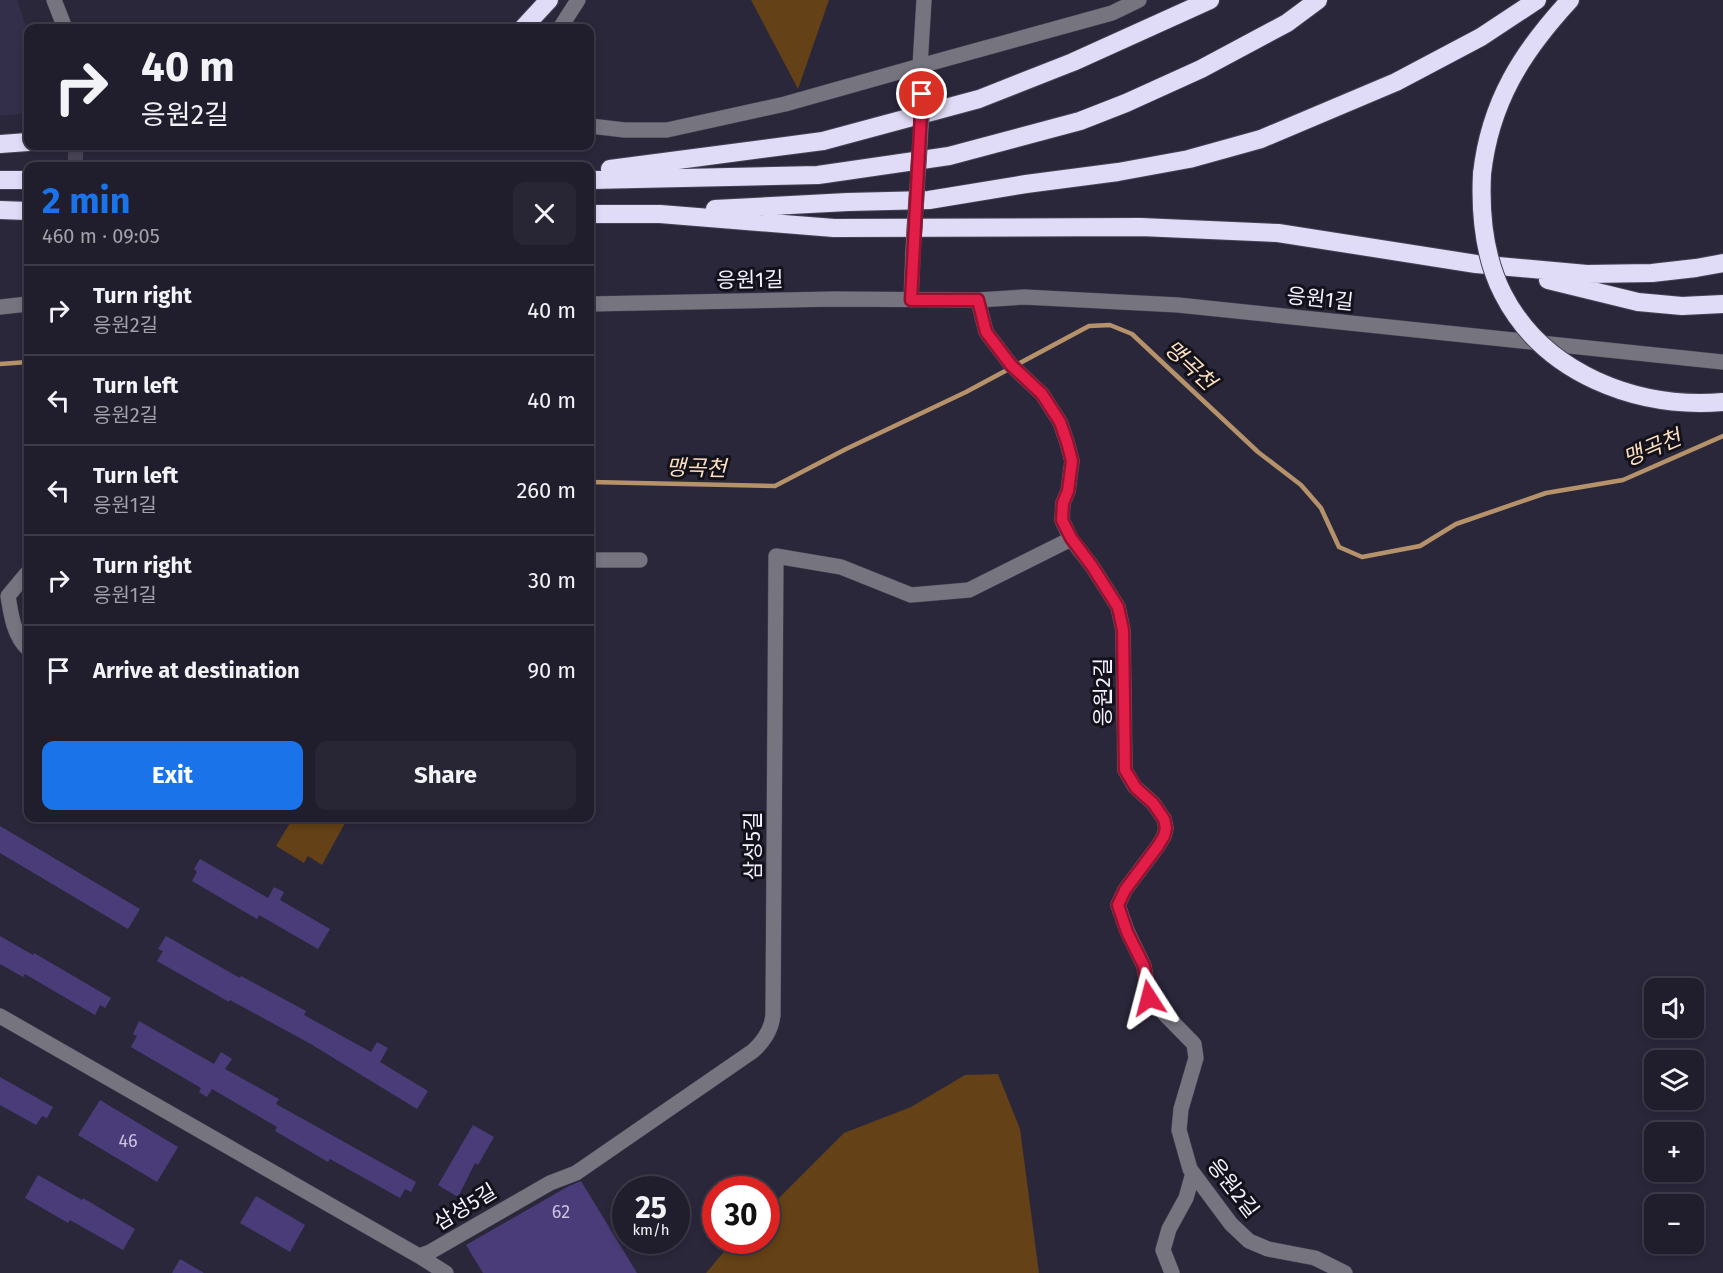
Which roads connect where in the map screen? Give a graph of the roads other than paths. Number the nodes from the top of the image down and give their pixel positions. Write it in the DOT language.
graph roads {
  1 [pos="54,0"];
  2 [pos="549,0"];
  3 [pos="578,0"];
  4 [pos="924,0"];
  5 [pos="1139,0"];
  6 [pos="1210,0"];
  7 [pos="1318,0"];
  8 [pos="1537,0"];
  9 [pos="1570,0"];
  10 [pos="63,24"];
  11 [pos="527,24"];
  12 [pos="563,24"];
  13 [pos="920,66"];
  14 [pos="594,126"];
  15 [pos="24,142"];
  16 [pos="0,144"];
  17 [pos="594,170"];
  18 [pos="0,180"];
  19 [pos="24,180"];
  20 [pos="594,180"];
  21 [pos="0,210"];
  22 [pos="24,211"];
  23 [pos="594,214"];
  24 [pos="660,214"];
  25 [pos="1723,263"];
  26 [pos="1476,264"];
  27 [pos="911,300"];
  28 [pos="978,300"];
  29 [pos="24,304"];
  30 [pos="594,304"];
  31 [pos="1723,304"];
  32 [pos="0,307"];
  33 [pos="1723,362"];
  34 [pos="1723,402"];
  35 [pos="1071,538"];
  36 [pos="594,560"];
  37 [pos="640,560"];
  38 [pos="24,577"];
  39 [pos="24,646"];
  40 [pos="0,1016"];
  41 [pos="1193,1173"];
  42 [pos="419,1256"];
  43 [pos="446,1273"];
  44 [pos="1172,1273"];
  45 [pos="1345,1273"];
  1 -- 10 [label="street"];
  2 -- 11 [label="highway"];
  3 -- 12 [label="street"];
  4 -- 13 [label="street"];
  5 -- 13 [label="street"];
  6 -- 17 [label="highway"];
  7 -- 20 [label="highway"];
  8 -- 24 [label="highway"];
  9 -- 34 [label="highway, bridge"];
  13 -- 14 [label="street"];
  13 -- 27 [label="street, bridge"];
  15 -- 16 [label="highway"];
  18 -- 19 [label="highway"];
  21 -- 22 [label="highway"];
  23 -- 24 [label="highway"];
  24 -- 26 [label="highway"];
  25 -- 26 [label="highway"];
  26 -- 31 [label="highway"];
  27 -- 28 [label="street, 응원1길"];
  27 -- 30 [label="street, 응원1길"];
  28 -- 33 [label="street, 응원1길"];
  28 -- 35 [label="street, 응원2길"];
  29 -- 32 [label="street"];
  35 -- 41 [label="street, 응원2길"];
  35 -- 42 [label="street, 삼성5길"];
  36 -- 37 [label="street"];
  38 -- 39 [label="street"];
  40 -- 42 [label="street, 삼성5길"];
  41 -- 44 [label="street"];
  41 -- 45 [label="street, 응원2길"];
  42 -- 43 [label="street, 삼성5길"];
}
